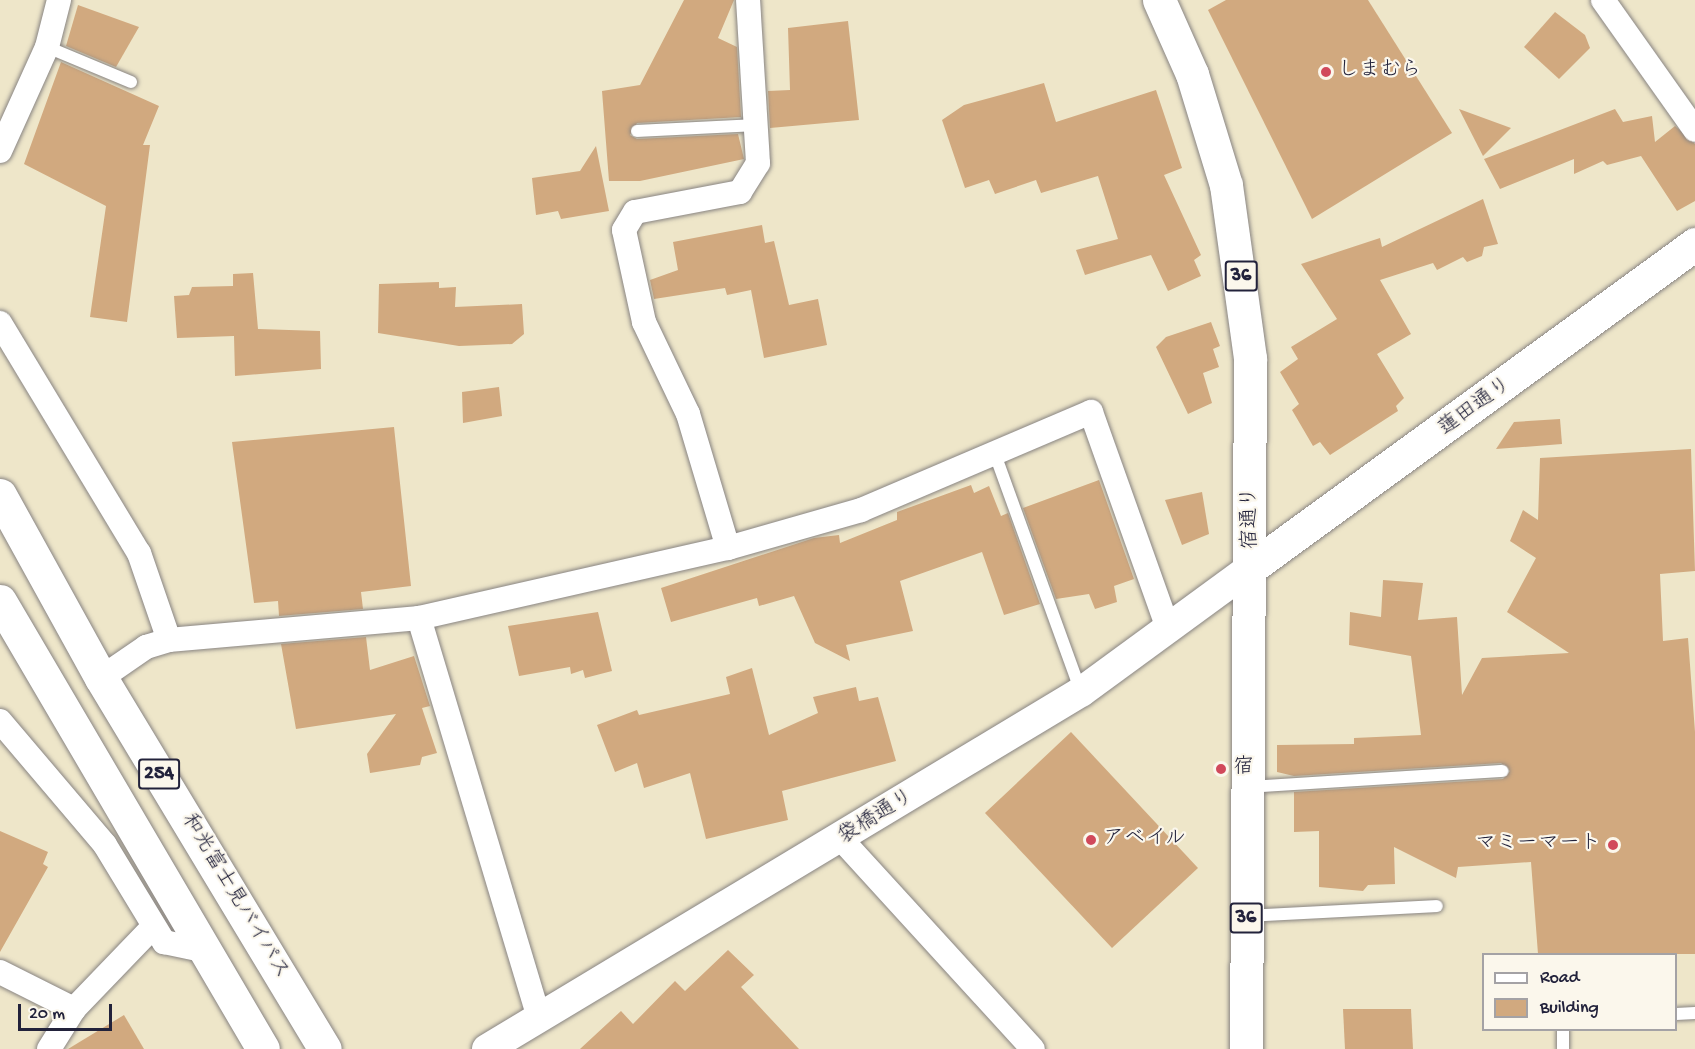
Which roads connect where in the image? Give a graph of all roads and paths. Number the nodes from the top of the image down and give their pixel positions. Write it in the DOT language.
graph roads {
  1 [pos="59,0"];
  2 [pos="748,0"];
  3 [pos="1159,0"];
  4 [pos="1603,0"];
  5 [pos="47,47"];
  6 [pos="131,82"];
  7 [pos="756,125"];
  8 [pos="1695,130"];
  9 [pos="637,131"];
  10 [pos="0,151"];
  11 [pos="1695,244"];
  12 [pos="0,323"];
  13 [pos="996,457"];
  14 [pos="0,495"];
  15 [pos="728,548"];
  16 [pos="1252,566"];
  17 [pos="0,601"];
  18 [pos="419,618"];
  19 [pos="1169,631"];
  20 [pos="169,640"];
  21 [pos="101,678"];
  22 [pos="1080,692"];
  23 [pos="0,721"];
  24 [pos="1502,771"];
  25 [pos="1247,787"];
  26 [pos="842,840"];
  27 [pos="1437,906"];
  28 [pos="1246,916"];
  29 [pos="152,928"];
  30 [pos="202,950"];
  31 [pos="0,972"];
  32 [pos="74,1009"];
  33 [pos="1695,1012"];
  34 [pos="1677,1014"];
  35 [pos="538,1018"];
  36 [pos="1563,1031"];
  37 [pos="49,1049"];
  38 [pos="263,1049"];
  39 [pos="325,1049"];
  40 [pos="487,1049"];
  41 [pos="1033,1049"];
  42 [pos="1246,1049"];
  43 [pos="1563,1049"];
  1 -- 5 [label="street"];
  2 -- 7 [label="street"];
  3 -- 16 [label="main road, 宿通り / 36"];
  4 -- 8 [label="street"];
  5 -- 6 [label="lane"];
  5 -- 10 [label="street"];
  7 -- 9 [label="lane"];
  7 -- 15 [label="street"];
  11 -- 16 [label="main road, 蓮田通り"];
  12 -- 20 [label="street"];
  13 -- 15 [label="street"];
  13 -- 19 [label="street"];
  13 -- 22 [label="lane"];
  14 -- 21 [label="main road, 和光富士見バイパス / 254"];
  15 -- 18 [label="street"];
  16 -- 19 [label="street, 袋橋通り"];
  16 -- 25 [label="main road, 宿通り / 36"];
  17 -- 30 [label="main road, 254"];
  18 -- 20 [label="street"];
  18 -- 35 [label="street"];
  19 -- 22 [label="street, 袋橋通り"];
  20 -- 21 [label="street"];
  21 -- 39 [label="main road, 和光富士見バイパス / 254"];
  22 -- 26 [label="street, 袋橋通り"];
  23 -- 29 [label="street"];
  24 -- 25 [label="lane"];
  25 -- 28 [label="main road, 宿通り / 36"];
  26 -- 35 [label="street, 袋橋通り"];
  26 -- 41 [label="street"];
  27 -- 28 [label="lane"];
  28 -- 42 [label="main road, 宿通り / 36"];
  29 -- 30 [label="street"];
  29 -- 32 [label="street"];
  30 -- 38 [label="main road, 254"];
  31 -- 32 [label="street"];
  32 -- 37 [label="street"];
  33 -- 34 [label="lane"];
  35 -- 40 [label="street, 袋橋通り"];
  36 -- 43 [label="lane"];
}
